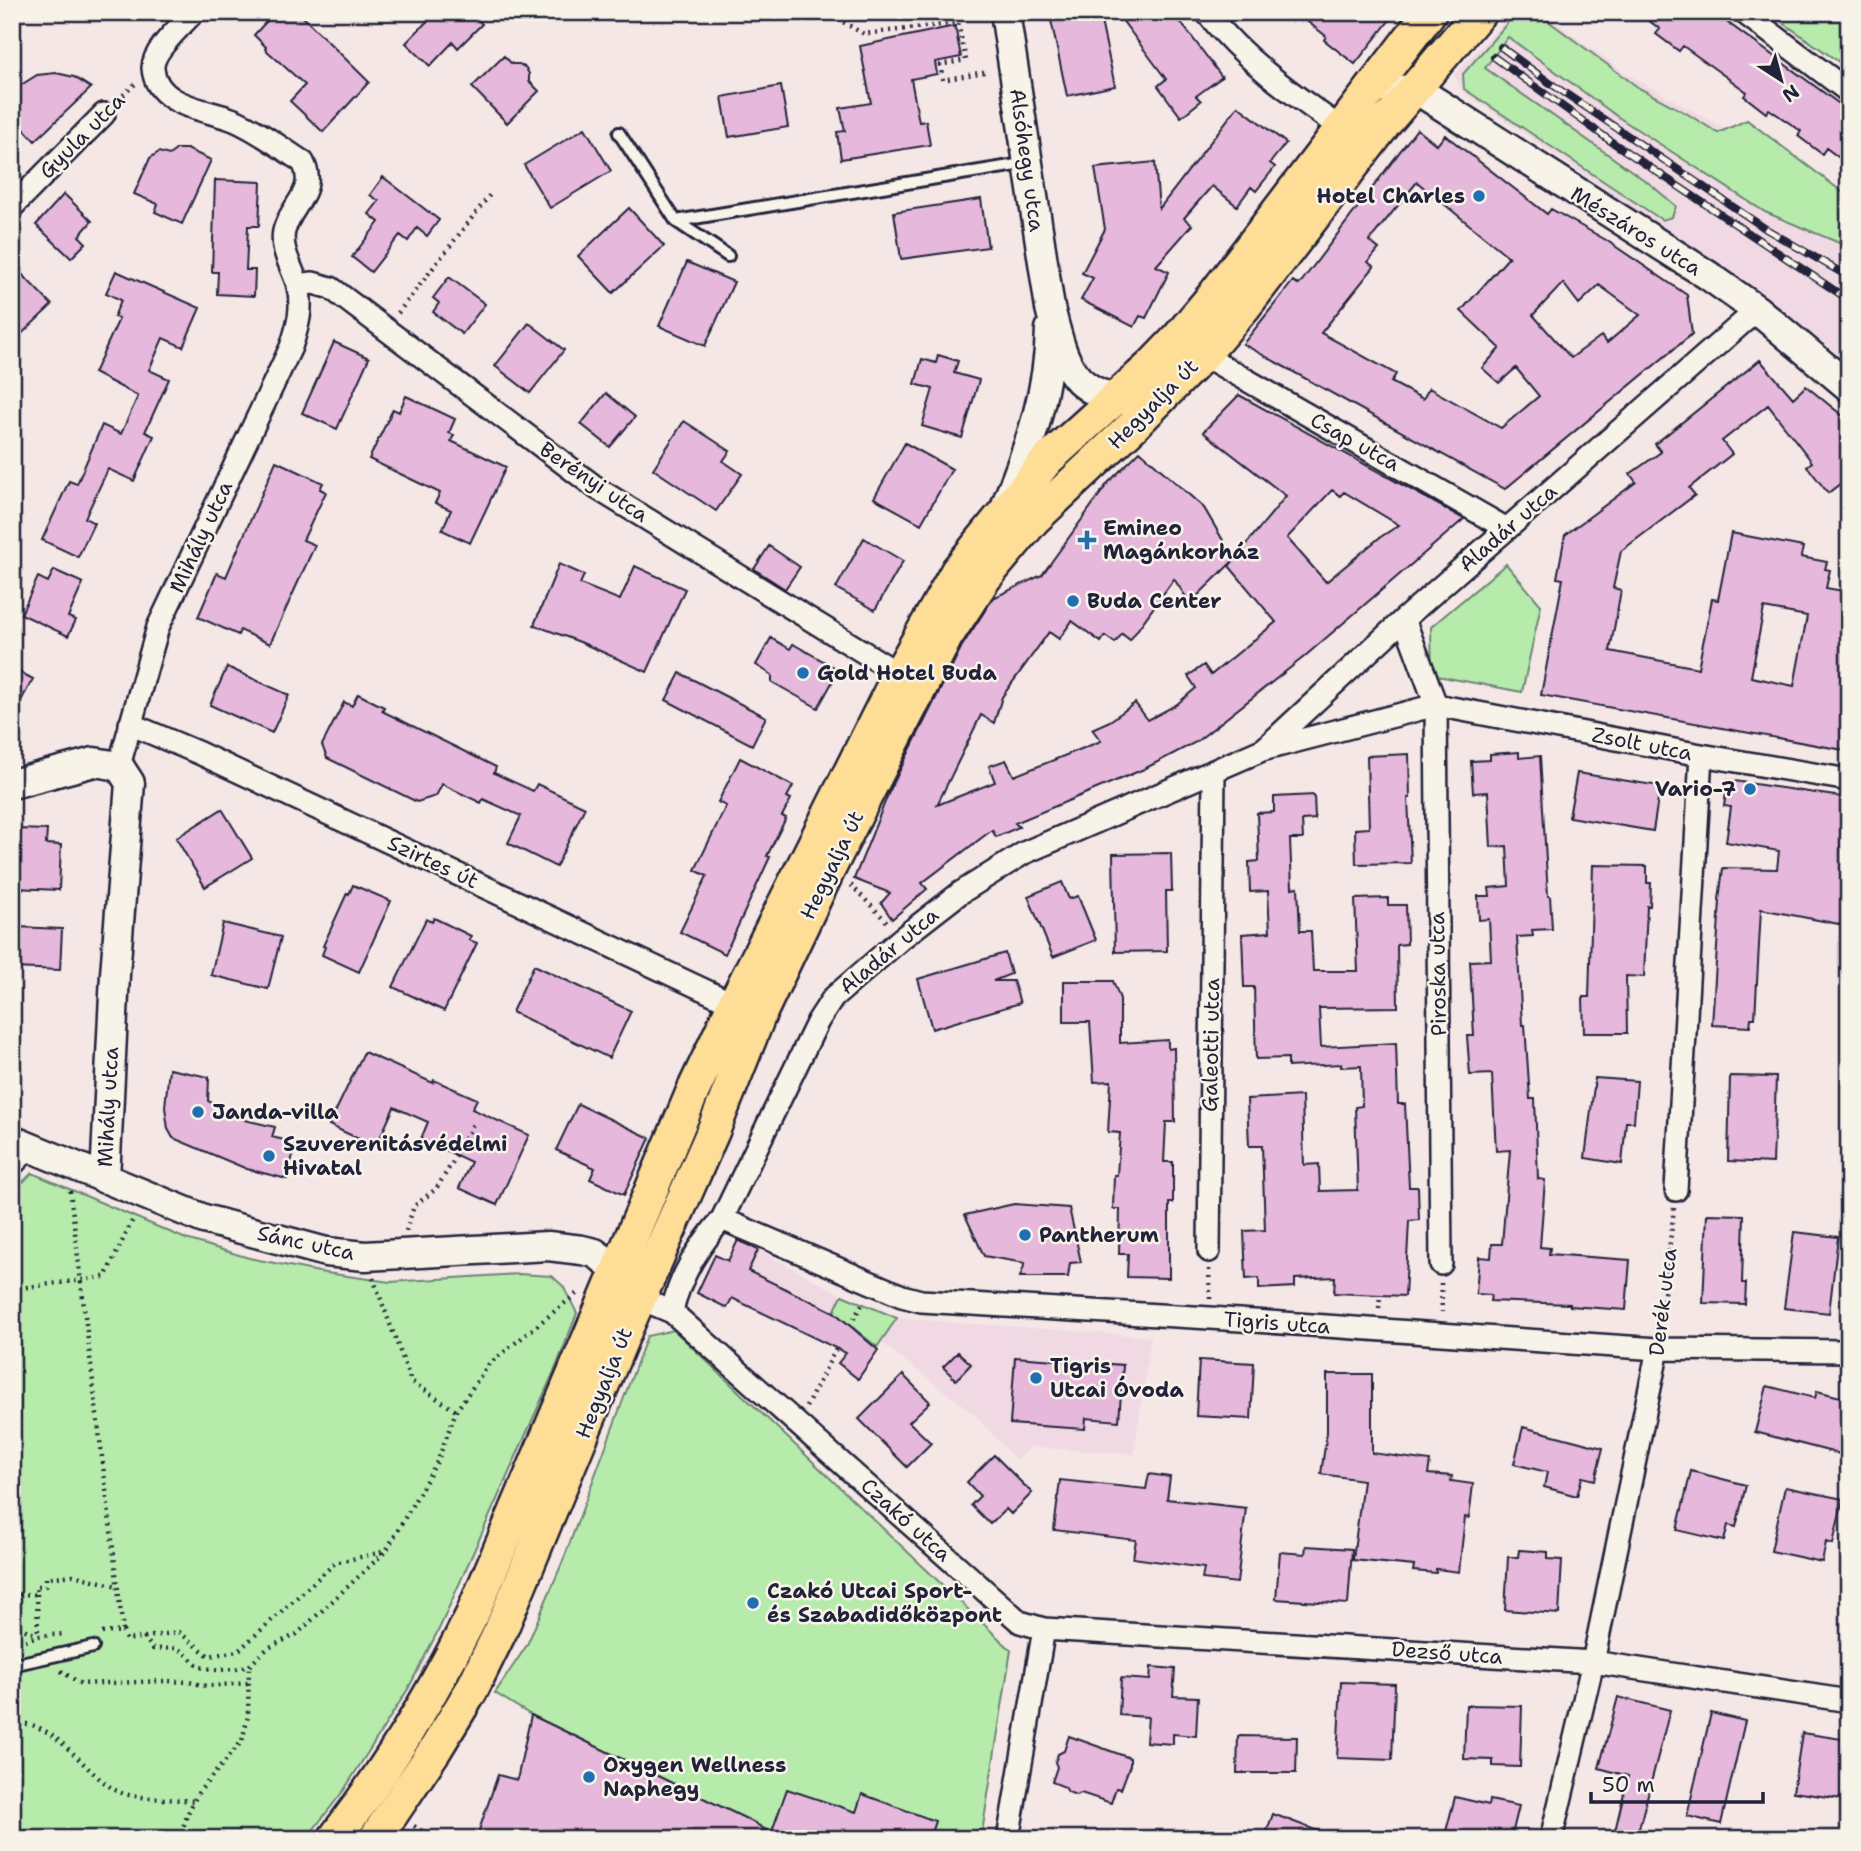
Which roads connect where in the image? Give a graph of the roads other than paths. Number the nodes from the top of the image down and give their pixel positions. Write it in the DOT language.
graph roads {
  1 [pos="194,12"];
  2 [pos="1005,12"];
  3 [pos="1206,12"];
  4 [pos="1430,12"];
  5 [pos="1480,12"];
  6 [pos="1743,12"];
  7 [pos="1414,88"];
  8 [pos="1849,92"];
  9 [pos="104,114"];
  10 [pos="1350,117"];
  11 [pos="619,133"];
  12 [pos="1028,163"];
  13 [pos="12,206"];
  14 [pos="676,221"];
  15 [pos="728,256"];
  16 [pos="298,285"];
  17 [pos="1050,308"];
  18 [pos="1757,310"];
  19 [pos="1203,355"];
  20 [pos="1849,387"];
  21 [pos="1112,399"];
  22 [pos="1155,403"];
  23 [pos="1004,510"];
  24 [pos="1507,529"];
  25 [pos="1404,619"];
  26 [pos="900,674"];
  27 [pos="1436,705"];
  28 [pos="130,724"];
  29 [pos="1262,750"];
  30 [pos="1701,755"];
  31 [pos="119,766"];
  32 [pos="1214,773"];
  33 [pos="1849,780"];
  34 [pos="12,784"];
  35 [pos="734,1004"];
  36 [pos="18,1151"];
  37 [pos="105,1179"];
  38 [pos="1676,1189"];
  39 [pos="722,1219"];
  40 [pos="1209,1251"];
  41 [pos="1441,1264"];
  42 [pos="617,1269"];
  43 [pos="639,1298"];
  44 [pos="672,1312"];
  45 [pos="1658,1349"];
  46 [pos="1849,1351"];
  47 [pos="1044,1629"];
  48 [pos="93,1647"];
  49 [pos="1593,1662"];
  50 [pos="12,1665"];
  51 [pos="1849,1701"];
  52 [pos="334,1839"];
  53 [pos="375,1839"];
  54 [pos="1008,1839"];
  55 [pos="1551,1839"];
  1 -- 16 [label="street, Mihály utca"];
  2 -- 12 [label="street, Alsóhegy utca"];
  3 -- 10 [label="street"];
  4 -- 10 [label="main road, Hegyalja út"];
  5 -- 7 [label="main road, Hegyalja út"];
  6 -- 8 [label="street"];
  7 -- 10 [label="street"];
  7 -- 18 [label="street, Mészáros utca"];
  7 -- 19 [label="main road, Hegyalja út"];
  9 -- 13 [label="street, Gyula utca"];
  10 -- 21 [label="main road, Hegyalja út"];
  11 -- 14 [label="lane"];
  12 -- 14 [label="lane"];
  12 -- 17 [label="street, Alsóhegy utca"];
  14 -- 15 [label="lane"];
  16 -- 26 [label="street, Berényi utca"];
  16 -- 28 [label="street, Mihály utca"];
  17 -- 21 [label="street, Alsóhegy utca"];
  17 -- 23 [label="street, Alsóhegy utca"];
  18 -- 20 [label="street, Mészáros utca"];
  18 -- 24 [label="street, Aladár utca"];
  19 -- 22 [label="main road, Hegyalja út"];
  19 -- 24 [label="street, Csap utca"];
  21 -- 22 [label="street, Alsóhegy utca"];
  21 -- 23 [label="main road, Hegyalja út"];
  22 -- 43 [label="main road, Hegyalja út"];
  23 -- 26 [label="main road, Hegyalja út"];
  24 -- 25 [label="street, Aladár utca"];
  25 -- 27 [label="street, Piroska utca"];
  25 -- 29 [label="street, Aladár utca"];
  26 -- 35 [label="main road, Hegyalja út"];
  27 -- 29 [label="street, Aladár utca"];
  27 -- 30 [label="street, Zsolt utca"];
  27 -- 41 [label="street, Piroska utca"];
  28 -- 31 [label="street, Mihály utca"];
  28 -- 35 [label="street, Szirtes út"];
  29 -- 32 [label="street, Aladár utca"];
  30 -- 33 [label="street, Zsolt utca"];
  30 -- 38 [label="street"];
  31 -- 34 [label="street"];
  31 -- 37 [label="street, Mihály utca"];
  32 -- 39 [label="street, Aladár utca"];
  32 -- 40 [label="street, Galeotti utca"];
  35 -- 42 [label="main road, Hegyalja út"];
  36 -- 37 [label="street, Sánc utca"];
  37 -- 42 [label="street, Sánc utca"];
  39 -- 44 [label="street, Aladár utca"];
  39 -- 45 [label="street, Tigris utca"];
  42 -- 43 [label="street, Sánc utca"];
  42 -- 52 [label="main road, Hegyalja út"];
  43 -- 44 [label="street, Czakó utca"];
  43 -- 53 [label="main road, Hegyalja út"];
  44 -- 47 [label="street, Czakó utca"];
  45 -- 46 [label="street, Tigris utca"];
  45 -- 49 [label="street, Derék utca"];
  47 -- 49 [label="street, Dezső utca"];
  47 -- 54 [label="street"];
  48 -- 50 [label="lane"];
  49 -- 51 [label="street, Dezső utca"];
  49 -- 55 [label="street, Derék utca"];
}
